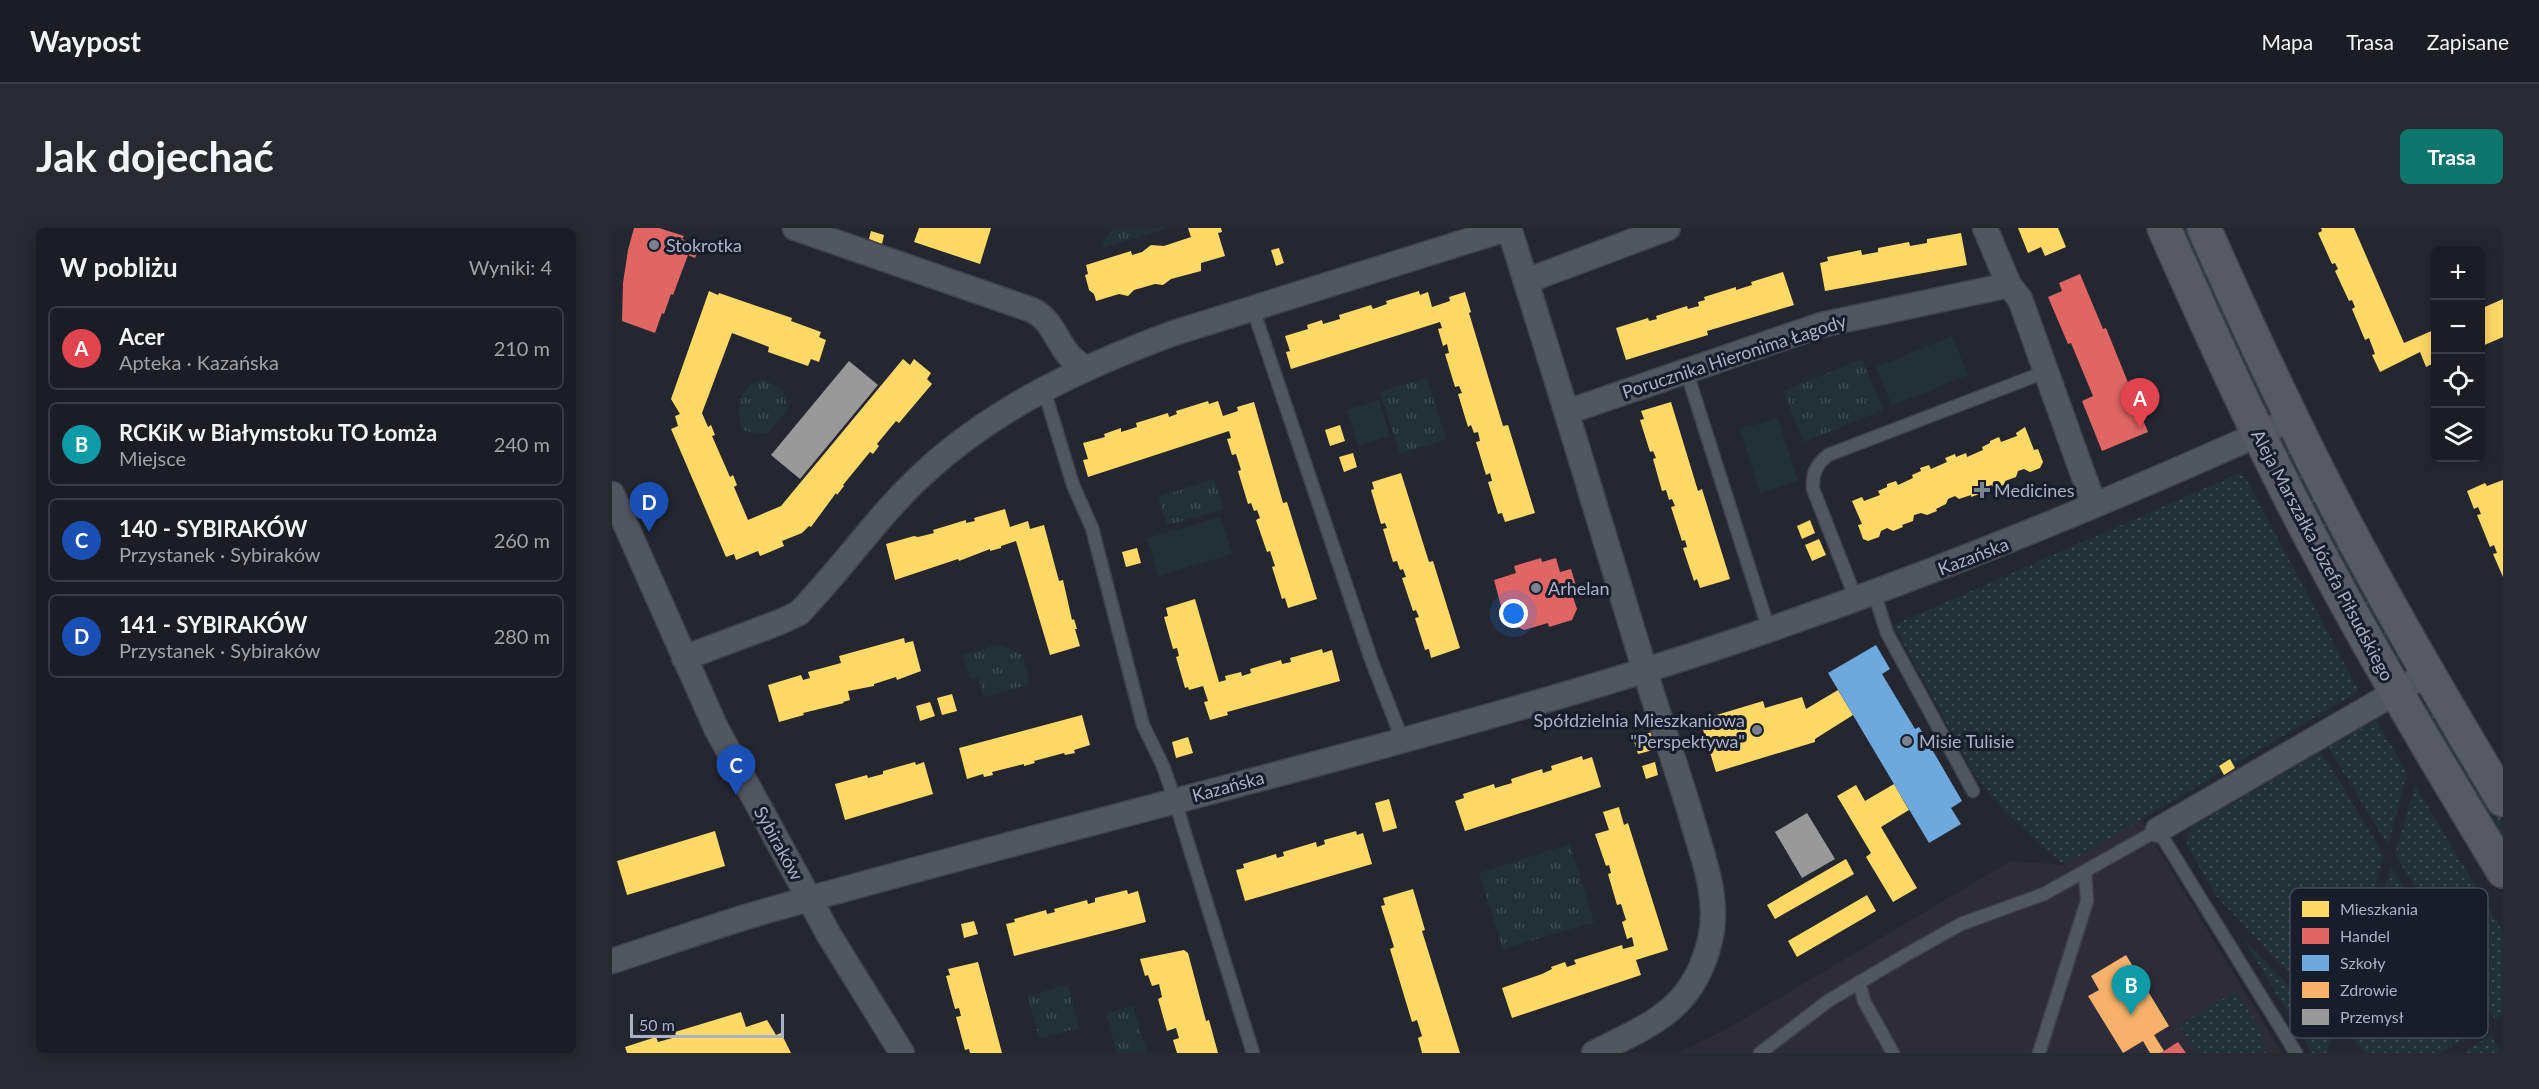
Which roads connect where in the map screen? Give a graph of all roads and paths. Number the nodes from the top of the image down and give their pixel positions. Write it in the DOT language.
graph roads {
  1 [pos="795,228"];
  2 [pos="1509,228"];
  3 [pos="1668,228"];
  4 [pos="1985,228"];
  5 [pos="2164,228"];
  6 [pos="2204,228"];
  7 [pos="1526,281"];
  8 [pos="2009,285"];
  9 [pos="1253,309"];
  10 [pos="1063,350"];
  11 [pos="1087,368"];
  12 [pos="1686,370"];
  13 [pos="2045,372"];
  14 [pos="1052,386"];
  15 [pos="1567,412"];
  16 [pos="2292,419"];
  17 [pos="2259,434"];
  18 [pos="612,494"];
  19 [pos="2094,505"];
  20 [pos="1865,596"];
  21 [pos="1769,630"];
  22 [pos="684,658"];
  23 [pos="1645,670"];
  24 [pos="2427,674"];
  25 [pos="2396,692"];
  26 [pos="1402,739"];
  27 [pos="1973,791"];
  28 [pos="2503,800"];
  29 [pos="1175,801"];
  30 [pos="2158,830"];
  31 [pos="2503,871"];
  32 [pos="2085,872"];
  33 [pos="810,899"];
  34 [pos="612,961"];
  35 [pos="1859,982"];
  36 [pos="902,1053"];
  37 [pos="1253,1053"];
  38 [pos="1594,1053"];
  39 [pos="1760,1053"];
  40 [pos="1893,1053"];
  41 [pos="2039,1053"];
  42 [pos="2296,1053"];
  1 -- 10 [label="street"];
  2 -- 7 [label="street"];
  2 -- 9 [label="street"];
  3 -- 7 [label="street"];
  4 -- 8 [label="street"];
  5 -- 17 [label="street, Aleja Marszałka Józefa Piłsudskiego"];
  6 -- 16 [label="street, Aleja Marszałka Józefa Piłsudskiego"];
  7 -- 15 [label="street"];
  8 -- 12 [label="street, Porucznika Hieronima Łagody"];
  8 -- 13 [label="street"];
  9 -- 11 [label="street"];
  9 -- 26 [label="lane"];
  10 -- 11 [label="street"];
  10 -- 14 [label="street"];
  11 -- 14 [label="street"];
  12 -- 15 [label="street, Porucznika Hieronima Łagody"];
  12 -- 21 [label="lane"];
  13 -- 19 [label="street"];
  13 -- 20 [label="lane"];
  14 -- 22 [label="street"];
  14 -- 29 [label="lane"];
  15 -- 23 [label="street"];
  16 -- 17 [label="street, Kazańska"];
  16 -- 24 [label="street, Aleja Marszałka Józefa Piłsudskiego"];
  17 -- 19 [label="street, Kazańska"];
  17 -- 25 [label="street, Aleja Marszałka Józefa Piłsudskiego"];
  18 -- 22 [label="street, Sybiraków"];
  19 -- 20 [label="street, Kazańska"];
  20 -- 21 [label="street, Kazańska"];
  20 -- 27 [label="lane"];
  21 -- 23 [label="street, Kazańska"];
  22 -- 33 [label="street, Sybiraków"];
  23 -- 26 [label="street, Kazańska"];
  23 -- 38 [label="street"];
  24 -- 25 [label="street"];
  24 -- 28 [label="street, Aleja Marszałka Józefa Piłsudskiego"];
  25 -- 30 [label="street"];
  25 -- 31 [label="street, Aleja Marszałka Józefa Piłsudskiego"];
  26 -- 29 [label="street, Kazańska"];
  29 -- 33 [label="street, Kazańska"];
  29 -- 37 [label="lane"];
  30 -- 32 [label="lane"];
  30 -- 42 [label="lane"];
  32 -- 35 [label="lane"];
  32 -- 41 [label="lane"];
  33 -- 34 [label="street, Kazańska"];
  33 -- 36 [label="street, Sybiraków"];
  35 -- 39 [label="lane"];
  35 -- 40 [label="lane"];
}
